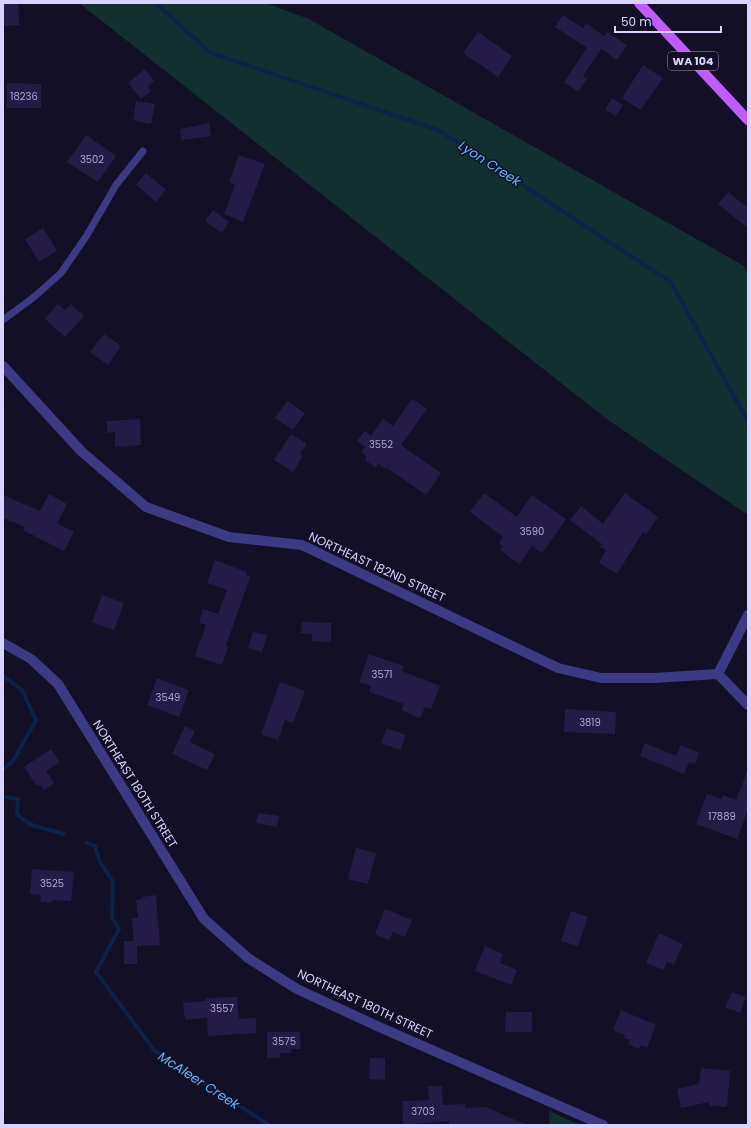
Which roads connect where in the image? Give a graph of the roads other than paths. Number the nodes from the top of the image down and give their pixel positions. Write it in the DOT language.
graph roads {
  1 [pos="639,3"];
  2 [pos="748,120"];
  3 [pos="143,151"];
  4 [pos="3,320"];
  5 [pos="3,366"];
  6 [pos="748,615"];
  7 [pos="3,643"];
  8 [pos="718,674"];
  9 [pos="748,705"];
  10 [pos="603,1125"];
  1 -- 2 [label="main road, WA 104"];
  3 -- 4 [label="lane"];
  5 -- 8 [label="street, NORTHEAST 182ND STREET"];
  6 -- 8 [label="street"];
  7 -- 10 [label="street, NORTHEAST 180TH STREET"];
  8 -- 9 [label="street"];
}
